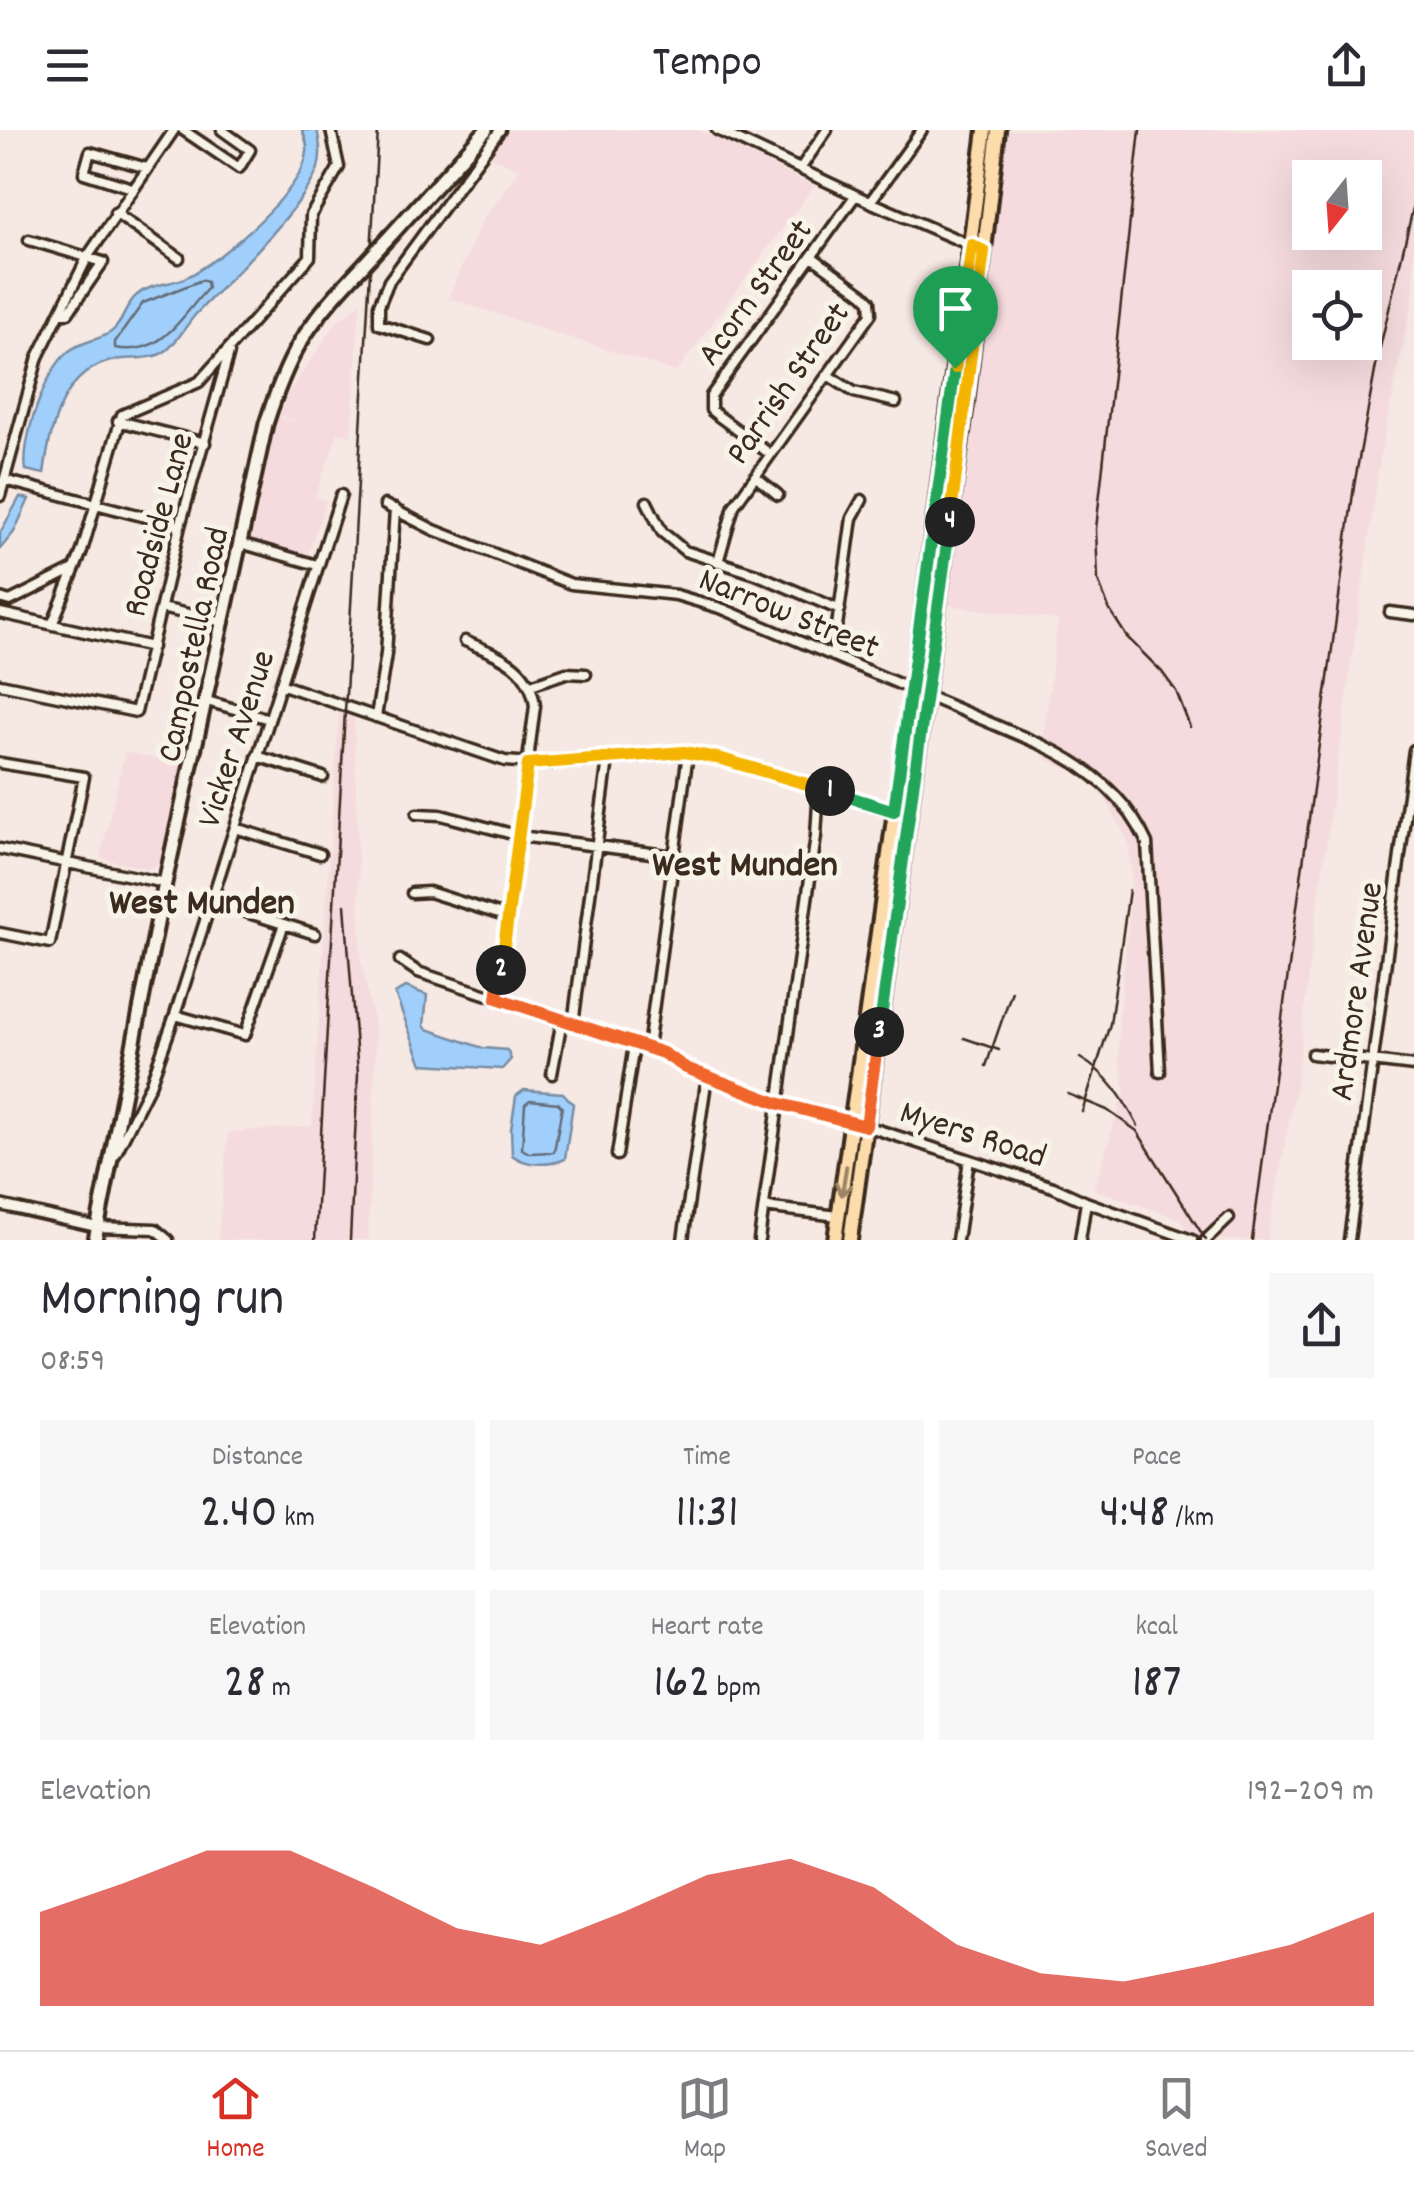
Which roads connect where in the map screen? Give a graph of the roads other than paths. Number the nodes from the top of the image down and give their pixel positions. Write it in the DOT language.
graph roads {
  1 [pos="174,130"];
  2 [pos="183,130"];
  3 [pos="222,130"];
  4 [pos="331,130"];
  5 [pos="486,130"];
  6 [pos="500,130"];
  7 [pos="716,130"];
  8 [pos="828,130"];
  9 [pos="922,130"];
  10 [pos="985,130"];
  11 [pos="998,130"];
  12 [pos="146,168"];
  13 [pos="800,169"];
  14 [pos="132,188"];
  15 [pos="856,196"];
  16 [pos="870,202"];
  17 [pos="116,214"];
  18 [pos="28,240"];
  19 [pos="978,248"];
  20 [pos="88,256"];
  21 [pos="812,257"];
  22 [pos="179,258"];
  23 [pos="60,313"];
  24 [pos="430,340"];
  25 [pos="230,350"];
  26 [pos="829,376"];
  27 [pos="896,402"];
  28 [pos="118,421"];
  29 [pos="205,443"];
  30 [pos="770,454"];
  31 [pos="755,476"];
  32 [pos="4,480"];
  33 [pos="341,495"];
  34 [pos="778,495"];
  35 [pos="0,496"];
  36 [pos="862,500"];
  37 [pos="647,502"];
  38 [pos="96,505"];
  39 [pos="384,505"];
  40 [pos="395,509"];
  41 [pos="180,526"];
  42 [pos="240,543"];
  43 [pos="718,562"];
  44 [pos="317,566"];
  45 [pos="72,570"];
  46 [pos="0,598"];
  47 [pos="161,608"];
  48 [pos="840,610"];
  49 [pos="1390,612"];
  50 [pos="0,613"];
  51 [pos="1414,616"];
  52 [pos="224,622"];
  53 [pos="52,625"];
  54 [pos="465,642"];
  55 [pos="152,647"];
  56 [pos="833,655"];
  57 [pos="586,674"];
  58 [pos="0,684"];
  59 [pos="280,684"];
  60 [pos="532,684"];
  61 [pos="919,693"];
  62 [pos="207,700"];
  63 [pos="376,717"];
  64 [pos="268,719"];
  65 [pos="1414,750"];
  66 [pos="688,753"];
  67 [pos="257,756"];
  68 [pos="608,759"];
  69 [pos="0,762"];
  70 [pos="528,764"];
  71 [pos="323,777"];
  72 [pos="818,787"];
  73 [pos="1412,791"];
  74 [pos="894,811"];
  75 [pos="417,814"];
  76 [pos="909,816"];
  77 [pos="234,828"];
  78 [pos="520,836"];
  79 [pos="596,848"];
  80 [pos="0,849"];
  81 [pos="320,854"];
  82 [pos="674,856"];
  83 [pos="67,863"];
  84 [pos="166,884"];
  85 [pos="412,893"];
  86 [pos="211,901"];
  87 [pos="508,916"];
  88 [pos="284,924"];
  89 [pos="0,933"];
  90 [pos="315,934"];
  91 [pos="400,960"];
  92 [pos="497,998"];
  93 [pos="174,1016"];
  94 [pos="562,1020"];
  95 [pos="574,1024"];
  96 [pos="634,1044"];
  97 [pos="648,1048"];
  98 [pos="1312,1054"];
  99 [pos="1372,1061"];
  100 [pos="1414,1066"];
  101 [pos="1160,1072"];
  102 [pos="552,1074"];
  103 [pos="706,1076"];
  104 [pos="777,1103"];
  105 [pos="860,1124"];
  106 [pos="617,1156"];
  107 [pos="969,1160"];
  108 [pos="111,1164"];
  109 [pos="1086,1202"];
  110 [pos="0,1205"];
  111 [pos="764,1207"];
  112 [pos="838,1216"];
  113 [pos="1229,1218"];
  114 [pos="96,1233"];
  115 [pos="168,1240"];
  116 [pos="683,1240"];
  117 [pos="759,1240"];
  118 [pos="835,1240"];
  119 [pos="850,1240"];
  120 [pos="957,1240"];
  121 [pos="1080,1240"];
  122 [pos="1192,1240"];
  123 [pos="1206,1240"];
  124 [pos="1349,1240"];
  1 -- 12 [label="street"];
  2 -- 3 [label="street"];
  4 -- 25 [label="street"];
  5 -- 42 [label="main road, Campostella Road, bridge"];
  6 -- 24 [label="street"];
  7 -- 13 [label="street"];
  8 -- 13 [label="street"];
  9 -- 16 [label="street"];
  10 -- 19 [label="main road"];
  11 -- 19 [label="main road"];
  12 -- 14 [label="street"];
  12 -- 14 [label="street"];
  13 -- 15 [label="street"];
  14 -- 17 [label="street"];
  15 -- 16 [label="street"];
  15 -- 21 [label="street, Acorn Street"];
  16 -- 19 [label="street"];
  17 -- 20 [label="street"];
  17 -- 22 [label="street"];
  18 -- 20 [label="street"];
  19 -- 61 [label="main road"];
  20 -- 23 [label="street"];
  20 -- 23 [label="street"];
  21 -- 26 [label="street, Parrish Street"];
  21 -- 30 [label="street, Acorn Street"];
  23 -- 32 [label="street"];
  25 -- 28 [label="street"];
  25 -- 29 [label="street, Roadside Lane"];
  26 -- 27 [label="street"];
  26 -- 30 [label="street, Parrish Street"];
  28 -- 29 [label="street"];
  28 -- 38 [label="street"];
  29 -- 41 [label="street, Roadside Lane"];
  30 -- 31 [label="street, Parrish Street"];
  31 -- 34 [label="street"];
  31 -- 43 [label="street, Parrish Street"];
  32 -- 35 [label="street"];
  32 -- 38 [label="street"];
  33 -- 44 [label="street, Vicker Avenue"];
  36 -- 48 [label="street"];
  37 -- 43 [label="street"];
  38 -- 41 [label="street"];
  38 -- 45 [label="street"];
  39 -- 40 [label="street, Narrow Street"];
  40 -- 56 [label="street, Narrow Street"];
  40 -- 63 [label="street"];
  41 -- 47 [label="street, Roadside Lane"];
  42 -- 44 [label="street"];
  42 -- 52 [label="main road, Campostella Road"];
  43 -- 48 [label="street"];
  44 -- 59 [label="street, Vicker Avenue"];
  45 -- 46 [label="street"];
  45 -- 53 [label="street"];
  47 -- 52 [label="street"];
  47 -- 55 [label="street, Roadside Lane"];
  48 -- 56 [label="street"];
  49 -- 51 [label="street"];
  50 -- 53 [label="street"];
  52 -- 62 [label="main road, Campostella Road"];
  53 -- 55 [label="street"];
  54 -- 60 [label="street"];
  55 -- 58 [label="street, Roadside Lane"];
  56 -- 61 [label="street, Narrow Street"];
  57 -- 60 [label="street"];
  59 -- 63 [label="street"];
  59 -- 64 [label="street, Vicker Avenue"];
  60 -- 70 [label="street"];
  61 -- 74 [label="main road"];
  61 -- 76 [label="main road"];
  61 -- 101 [label="street, Narrow Street"];
  62 -- 64 [label="street"];
  62 -- 84 [label="main road, Campostella Road"];
  63 -- 70 [label="street"];
  64 -- 67 [label="street, Vicker Avenue"];
  65 -- 73 [label="street, Ardmore Avenue"];
  66 -- 68 [label="street"];
  66 -- 72 [label="street"];
  66 -- 82 [label="street"];
  67 -- 71 [label="street"];
  67 -- 77 [label="street, Vicker Avenue"];
  68 -- 70 [label="street"];
  68 -- 79 [label="street"];
  69 -- 83 [label="street"];
  70 -- 78 [label="street"];
  72 -- 74 [label="street"];
  72 -- 104 [label="street"];
  73 -- 99 [label="street, Ardmore Avenue"];
  74 -- 76 [label="street"];
  74 -- 105 [label="main road"];
  75 -- 78 [label="street"];
  76 -- 105 [label="main road"];
  77 -- 81 [label="street"];
  77 -- 86 [label="street, Vicker Avenue"];
  78 -- 79 [label="street"];
  78 -- 87 [label="street"];
  79 -- 82 [label="street"];
  79 -- 95 [label="street"];
  80 -- 83 [label="street"];
  82 -- 97 [label="street"];
  83 -- 84 [label="street"];
  83 -- 89 [label="street"];
  84 -- 108 [label="main road, Campostella Road"];
  85 -- 87 [label="street"];
  86 -- 88 [label="street"];
  86 -- 93 [label="street, Vicker Avenue"];
  87 -- 92 [label="street"];
  88 -- 90 [label="street"];
  88 -- 93 [label="street"];
  91 -- 92 [label="street, Myers Road"];
  92 -- 94 [label="street, Myers Road"];
  93 -- 108 [label="street, Vicker Avenue"];
  94 -- 95 [label="street, Myers Road"];
  94 -- 102 [label="street"];
  95 -- 96 [label="street, Myers Road"];
  96 -- 97 [label="street, Myers Road"];
  96 -- 106 [label="street"];
  97 -- 103 [label="street, Myers Road"];
  98 -- 99 [label="street"];
  99 -- 100 [label="street"];
  99 -- 124 [label="street, Ardmore Avenue"];
  103 -- 104 [label="street, Myers Road"];
  103 -- 116 [label="street"];
  104 -- 105 [label="street, Myers Road"];
  104 -- 111 [label="street"];
  105 -- 107 [label="street, Myers Road"];
  105 -- 112 [label="main road, one-way"];
  105 -- 119 [label="main road"];
  107 -- 109 [label="street, Myers Road"];
  107 -- 120 [label="street"];
  108 -- 114 [label="main road, Campostella Road"];
  109 -- 121 [label="street"];
  109 -- 122 [label="street, Myers Road"];
  110 -- 114 [label="street"];
  111 -- 112 [label="street"];
  111 -- 117 [label="street"];
  112 -- 118 [label="main road"];
  113 -- 123 [label="street"];
  114 -- 115 [label="street"];
}
